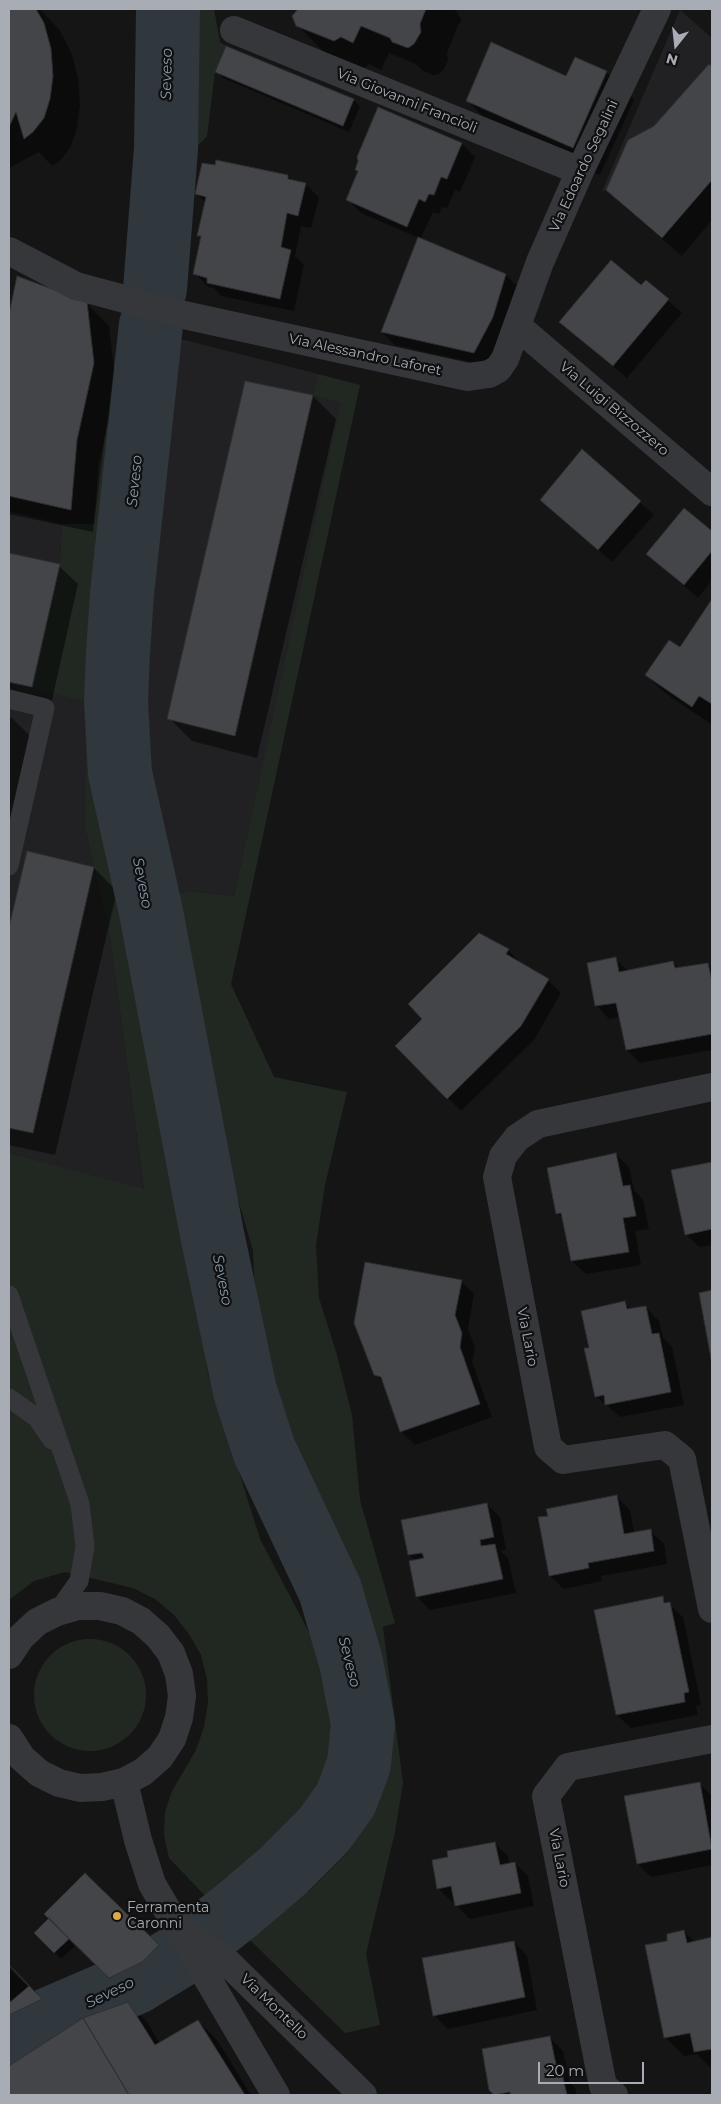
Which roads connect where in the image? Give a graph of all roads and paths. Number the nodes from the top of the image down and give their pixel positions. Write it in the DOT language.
graph roads {
  1 [pos="658,9"];
  2 [pos="234,30"];
  3 [pos="580,171"];
  4 [pos="9,251"];
  5 [pos="517,326"];
  6 [pos="712,492"];
  7 [pos="9,699"];
  8 [pos="9,866"];
  9 [pos="712,1087"];
  10 [pos="9,1295"];
  11 [pos="9,1398"];
  12 [pos="67,1463"];
  13 [pos="712,1609"];
  14 [pos="57,1612"];
  15 [pos="9,1655"];
  16 [pos="712,1739"];
  17 [pos="13,1756"];
  18 [pos="124,1782"];
  19 [pos="214,1965"];
  20 [pos="276,2095"];
  21 [pos="363,2095"];
  22 [pos="614,2095"];
  1 -- 3 [label="street, Via Edoardo Segalini"];
  2 -- 3 [label="street, Via Giovanni Francioli"];
  3 -- 5 [label="street, Via Edoardo Segalini"];
  4 -- 5 [label="street, Via Alessandro Laforet"];
  5 -- 6 [label="street, Via Luigi Bizzozzero"];
  7 -- 8 [label="lane"];
  9 -- 13 [label="street, Via Lario"];
  10 -- 12 [label="lane"];
  11 -- 12 [label="lane"];
  12 -- 14 [label="lane"];
  14 -- 15 [label="street"];
  14 -- 18 [label="street"];
  16 -- 22 [label="street, Via Lario"];
  17 -- 18 [label="street"];
  18 -- 19 [label="street, Via Montello"];
  19 -- 20 [label="street"];
  19 -- 21 [label="street, Via Montello"];
}
